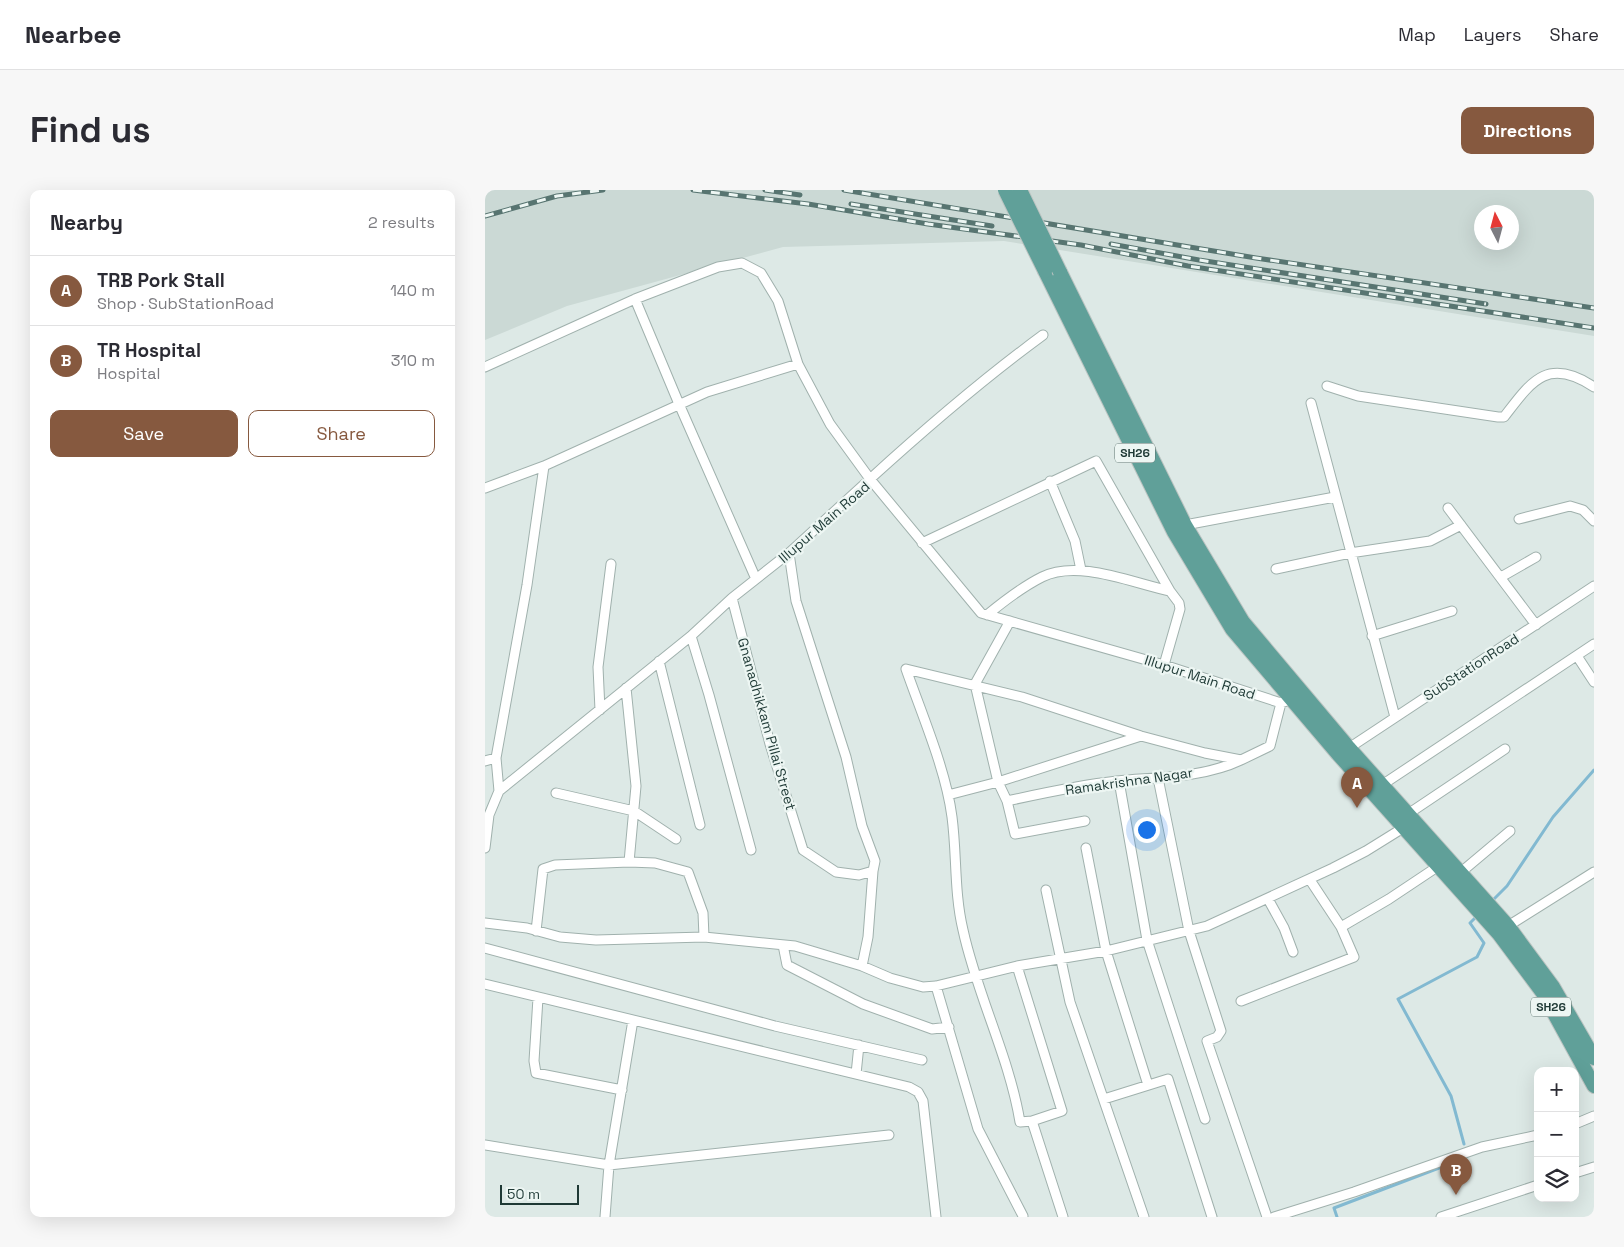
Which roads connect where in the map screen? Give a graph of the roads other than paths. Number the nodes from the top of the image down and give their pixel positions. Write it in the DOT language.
graph roads {
  1 [pos="1005,190"];
  2 [pos="1020,190"];
  3 [pos="635,299"];
  4 [pos="1043,335"];
  5 [pos="798,364"];
  6 [pos="485,367"];
  7 [pos="1327,386"];
  8 [pos="1594,387"];
  9 [pos="1311,403"];
  10 [pos="679,404"];
  11 [pos="544,466"];
  12 [pos="870,478"];
  13 [pos="1050,481"];
  14 [pos="485,488"];
  15 [pos="1335,497"];
  16 [pos="1448,508"];
  17 [pos="1519,519"];
  18 [pos="1594,521"];
  19 [pos="1185,525"];
  20 [pos="1461,525"];
  21 [pos="922,543"];
  22 [pos="789,553"];
  23 [pos="1350,553"];
  24 [pos="1536,557"];
  25 [pos="611,564"];
  26 [pos="1277,569"];
  27 [pos="1081,570"];
  28 [pos="1501,577"];
  29 [pos="756,579"];
  30 [pos="1594,586"];
  31 [pos="1170,591"];
  32 [pos="732,598"];
  33 [pos="1452,611"];
  34 [pos="987,615"];
  35 [pos="1010,621"];
  36 [pos="1536,625"];
  37 [pos="691,636"];
  38 [pos="1372,636"];
  39 [pos="1594,644"];
  40 [pos="1577,656"];
  41 [pos="659,661"];
  42 [pos="1164,665"];
  43 [pos="1594,682"];
  44 [pos="975,684"];
  45 [pos="626,688"];
  46 [pos="1291,699"];
  47 [pos="600,710"];
  48 [pos="1395,717"];
  49 [pos="1141,736"];
  50 [pos="1349,748"];
  51 [pos="1505,749"];
  52 [pos="496,758"];
  53 [pos="1241,760"];
  54 [pos="485,761"];
  55 [pos="1158,778"];
  56 [pos="1119,781"];
  57 [pos="998,782"];
  58 [pos="1382,785"];
  59 [pos="499,791"];
  60 [pos="556,793"];
  61 [pos="948,795"];
  62 [pos="1007,801"];
  63 [pos="633,811"];
  64 [pos="1408,814"];
  65 [pos="1085,821"];
  66 [pos="701,825"];
  67 [pos="1403,828"];
  68 [pos="1510,831"];
  69 [pos="676,839"];
  70 [pos="485,848"];
  71 [pos="1086,848"];
  72 [pos="751,850"];
  73 [pos="629,862"];
  74 [pos="1437,866"];
  75 [pos="873,871"];
  76 [pos="1594,872"];
  77 [pos="1310,880"];
  78 [pos="1459,882"];
  79 [pos="1045,890"];
  80 [pos="1269,899"];
  81 [pos="485,922"];
  82 [pos="1499,926"];
  83 [pos="1341,927"];
  84 [pos="536,931"];
  85 [pos="1189,931"];
  86 [pos="704,937"];
  87 [pos="1147,940"];
  88 [pos="783,945"];
  89 [pos="485,948"];
  90 [pos="1106,951"];
  91 [pos="1293,952"];
  92 [pos="1061,957"];
  93 [pos="862,966"];
  94 [pos="1017,966"];
  95 [pos="977,976"];
  96 [pos="485,984"];
  97 [pos="936,986"];
  98 [pos="538,998"];
  99 [pos="1241,1001"];
  100 [pos="633,1020"];
  101 [pos="949,1028"];
  102 [pos="859,1045"];
  103 [pos="1594,1058"];
  104 [pos="922,1060"];
  105 [pos="856,1074"];
  106 [pos="1148,1085"];
  107 [pos="1594,1086"];
  108 [pos="622,1090"];
  109 [pos="1103,1099"];
  110 [pos="1594,1116"];
  111 [pos="1205,1118"];
  112 [pos="1032,1121"];
  113 [pos="1579,1122"];
  114 [pos="889,1135"];
  115 [pos="1534,1135"];
  116 [pos="485,1145"];
  117 [pos="609,1165"];
  118 [pos="1594,1167"];
  119 [pos="1579,1172"];
  120 [pos="1534,1186"];
  121 [pos="1289,1215"];
  122 [pos="1023,1216"];
  123 [pos="605,1217"];
  124 [pos="936,1217"];
  125 [pos="1063,1217"];
  126 [pos="1144,1217"];
  127 [pos="1212,1217"];
  128 [pos="1267,1217"];
  129 [pos="1274,1217"];
  130 [pos="1441,1217"];
  1 -- 46 [label="main road, SH26, bridge"];
  2 -- 19 [label="main road, SH26, bridge"];
  3 -- 5 [label="street"];
  3 -- 6 [label="street"];
  3 -- 10 [label="street"];
  4 -- 12 [label="street"];
  5 -- 10 [label="street"];
  5 -- 12 [label="street"];
  7 -- 8 [label="street"];
  9 -- 15 [label="street"];
  10 -- 11 [label="street"];
  10 -- 29 [label="street"];
  11 -- 14 [label="street"];
  11 -- 52 [label="street"];
  12 -- 21 [label="street, Illupur Main Road"];
  12 -- 22 [label="street, Illupur Main Road"];
  13 -- 21 [label="street"];
  13 -- 27 [label="street"];
  13 -- 31 [label="street"];
  15 -- 19 [label="street"];
  15 -- 23 [label="street"];
  16 -- 20 [label="street"];
  17 -- 18 [label="street"];
  19 -- 46 [label="main road, SH26"];
  20 -- 23 [label="street"];
  20 -- 28 [label="street"];
  21 -- 34 [label="street, Illupur Main Road"];
  22 -- 29 [label="street, Illupur Main Road"];
  22 -- 75 [label="street"];
  23 -- 26 [label="street"];
  23 -- 38 [label="street"];
  24 -- 28 [label="street"];
  25 -- 47 [label="street"];
  27 -- 31 [label="street"];
  27 -- 34 [label="street"];
  28 -- 36 [label="street"];
  29 -- 32 [label="street, Illupur Main Road"];
  30 -- 36 [label="street, SubStationRoad"];
  31 -- 42 [label="street"];
  32 -- 37 [label="street, Illupur Main Road"];
  32 -- 75 [label="street, Gnanadhikkam Pillai Street"];
  33 -- 38 [label="street"];
  34 -- 35 [label="street, Illupur Main Road"];
  35 -- 42 [label="street, Illupur Main Road"];
  35 -- 44 [label="street"];
  36 -- 48 [label="street, SubStationRoad"];
  37 -- 41 [label="street, Illupur Main Road"];
  37 -- 72 [label="street"];
  38 -- 48 [label="street"];
  39 -- 40 [label="street"];
  40 -- 43 [label="street"];
  40 -- 58 [label="street"];
  41 -- 45 [label="street, Illupur Main Road"];
  41 -- 66 [label="street"];
  42 -- 46 [label="street, Illupur Main Road"];
  44 -- 49 [label="street, Ramakrishna Nagar"];
  44 -- 57 [label="street"];
  44 -- 61 [label="street, Ramakrishna Nagar"];
  45 -- 47 [label="street, Illupur Main Road"];
  45 -- 63 [label="street"];
  46 -- 50 [label="main road, SH26"];
  46 -- 53 [label="street, Ramakrishna Nagar"];
  46 -- 67 [label="main road, SH26"];
  47 -- 59 [label="street, Illupur Main Road"];
  48 -- 50 [label="street, SubStationRoad"];
  49 -- 53 [label="street, Ramakrishna Nagar"];
  49 -- 57 [label="street, Ramakrishna Nagar"];
  50 -- 58 [label="main road, SH26"];
  51 -- 64 [label="street"];
  52 -- 54 [label="street"];
  52 -- 59 [label="street"];
  53 -- 55 [label="street, Ramakrishna Nagar"];
  55 -- 56 [label="street, Ramakrishna Nagar"];
  55 -- 85 [label="street"];
  56 -- 62 [label="street, Ramakrishna Nagar"];
  56 -- 87 [label="street"];
  57 -- 61 [label="street, Ramakrishna Nagar"];
  57 -- 62 [label="street"];
  58 -- 64 [label="main road, SH26"];
  59 -- 70 [label="street, Illupur Main Road"];
  60 -- 63 [label="street"];
  61 -- 95 [label="street"];
  62 -- 65 [label="street"];
  63 -- 69 [label="street"];
  63 -- 73 [label="street"];
  64 -- 78 [label="main road, SH26"];
  67 -- 74 [label="main road, SH26"];
  67 -- 77 [label="street"];
  68 -- 78 [label="street"];
  71 -- 90 [label="street"];
  73 -- 84 [label="street"];
  73 -- 86 [label="street"];
  74 -- 78 [label="main road, SH26"];
  74 -- 83 [label="street"];
  75 -- 93 [label="street"];
  76 -- 82 [label="street"];
  77 -- 80 [label="street"];
  77 -- 83 [label="street"];
  78 -- 82 [label="main road, SH26"];
  79 -- 92 [label="street"];
  80 -- 85 [label="street"];
  80 -- 91 [label="street"];
  81 -- 84 [label="street"];
  82 -- 103 [label="main road, SH26"];
  82 -- 107 [label="main road, SH26"];
  83 -- 99 [label="street"];
  84 -- 86 [label="street"];
  85 -- 87 [label="street"];
  85 -- 128 [label="street"];
  86 -- 88 [label="street"];
  87 -- 90 [label="street"];
  87 -- 111 [label="street"];
  88 -- 93 [label="street"];
  88 -- 101 [label="street"];
  89 -- 102 [label="street"];
  90 -- 92 [label="street"];
  90 -- 106 [label="street"];
  92 -- 94 [label="street"];
  92 -- 109 [label="street"];
  93 -- 97 [label="street"];
  94 -- 95 [label="street"];
  94 -- 112 [label="street"];
  95 -- 97 [label="street"];
  95 -- 112 [label="street"];
  96 -- 98 [label="street"];
  97 -- 101 [label="street"];
  98 -- 100 [label="street"];
  98 -- 108 [label="street"];
  100 -- 105 [label="street"];
  100 -- 108 [label="street"];
  101 -- 122 [label="street"];
  102 -- 104 [label="street"];
  102 -- 105 [label="street"];
  105 -- 124 [label="street"];
  106 -- 109 [label="street"];
  106 -- 127 [label="street"];
  108 -- 117 [label="street"];
  109 -- 126 [label="street"];
  110 -- 113 [label="street"];
  112 -- 125 [label="street"];
  114 -- 117 [label="street"];
  115 -- 121 [label="street"];
  116 -- 117 [label="street"];
  117 -- 123 [label="street"];
  118 -- 119 [label="street"];
  120 -- 130 [label="street"];
  121 -- 129 [label="street"];
}
